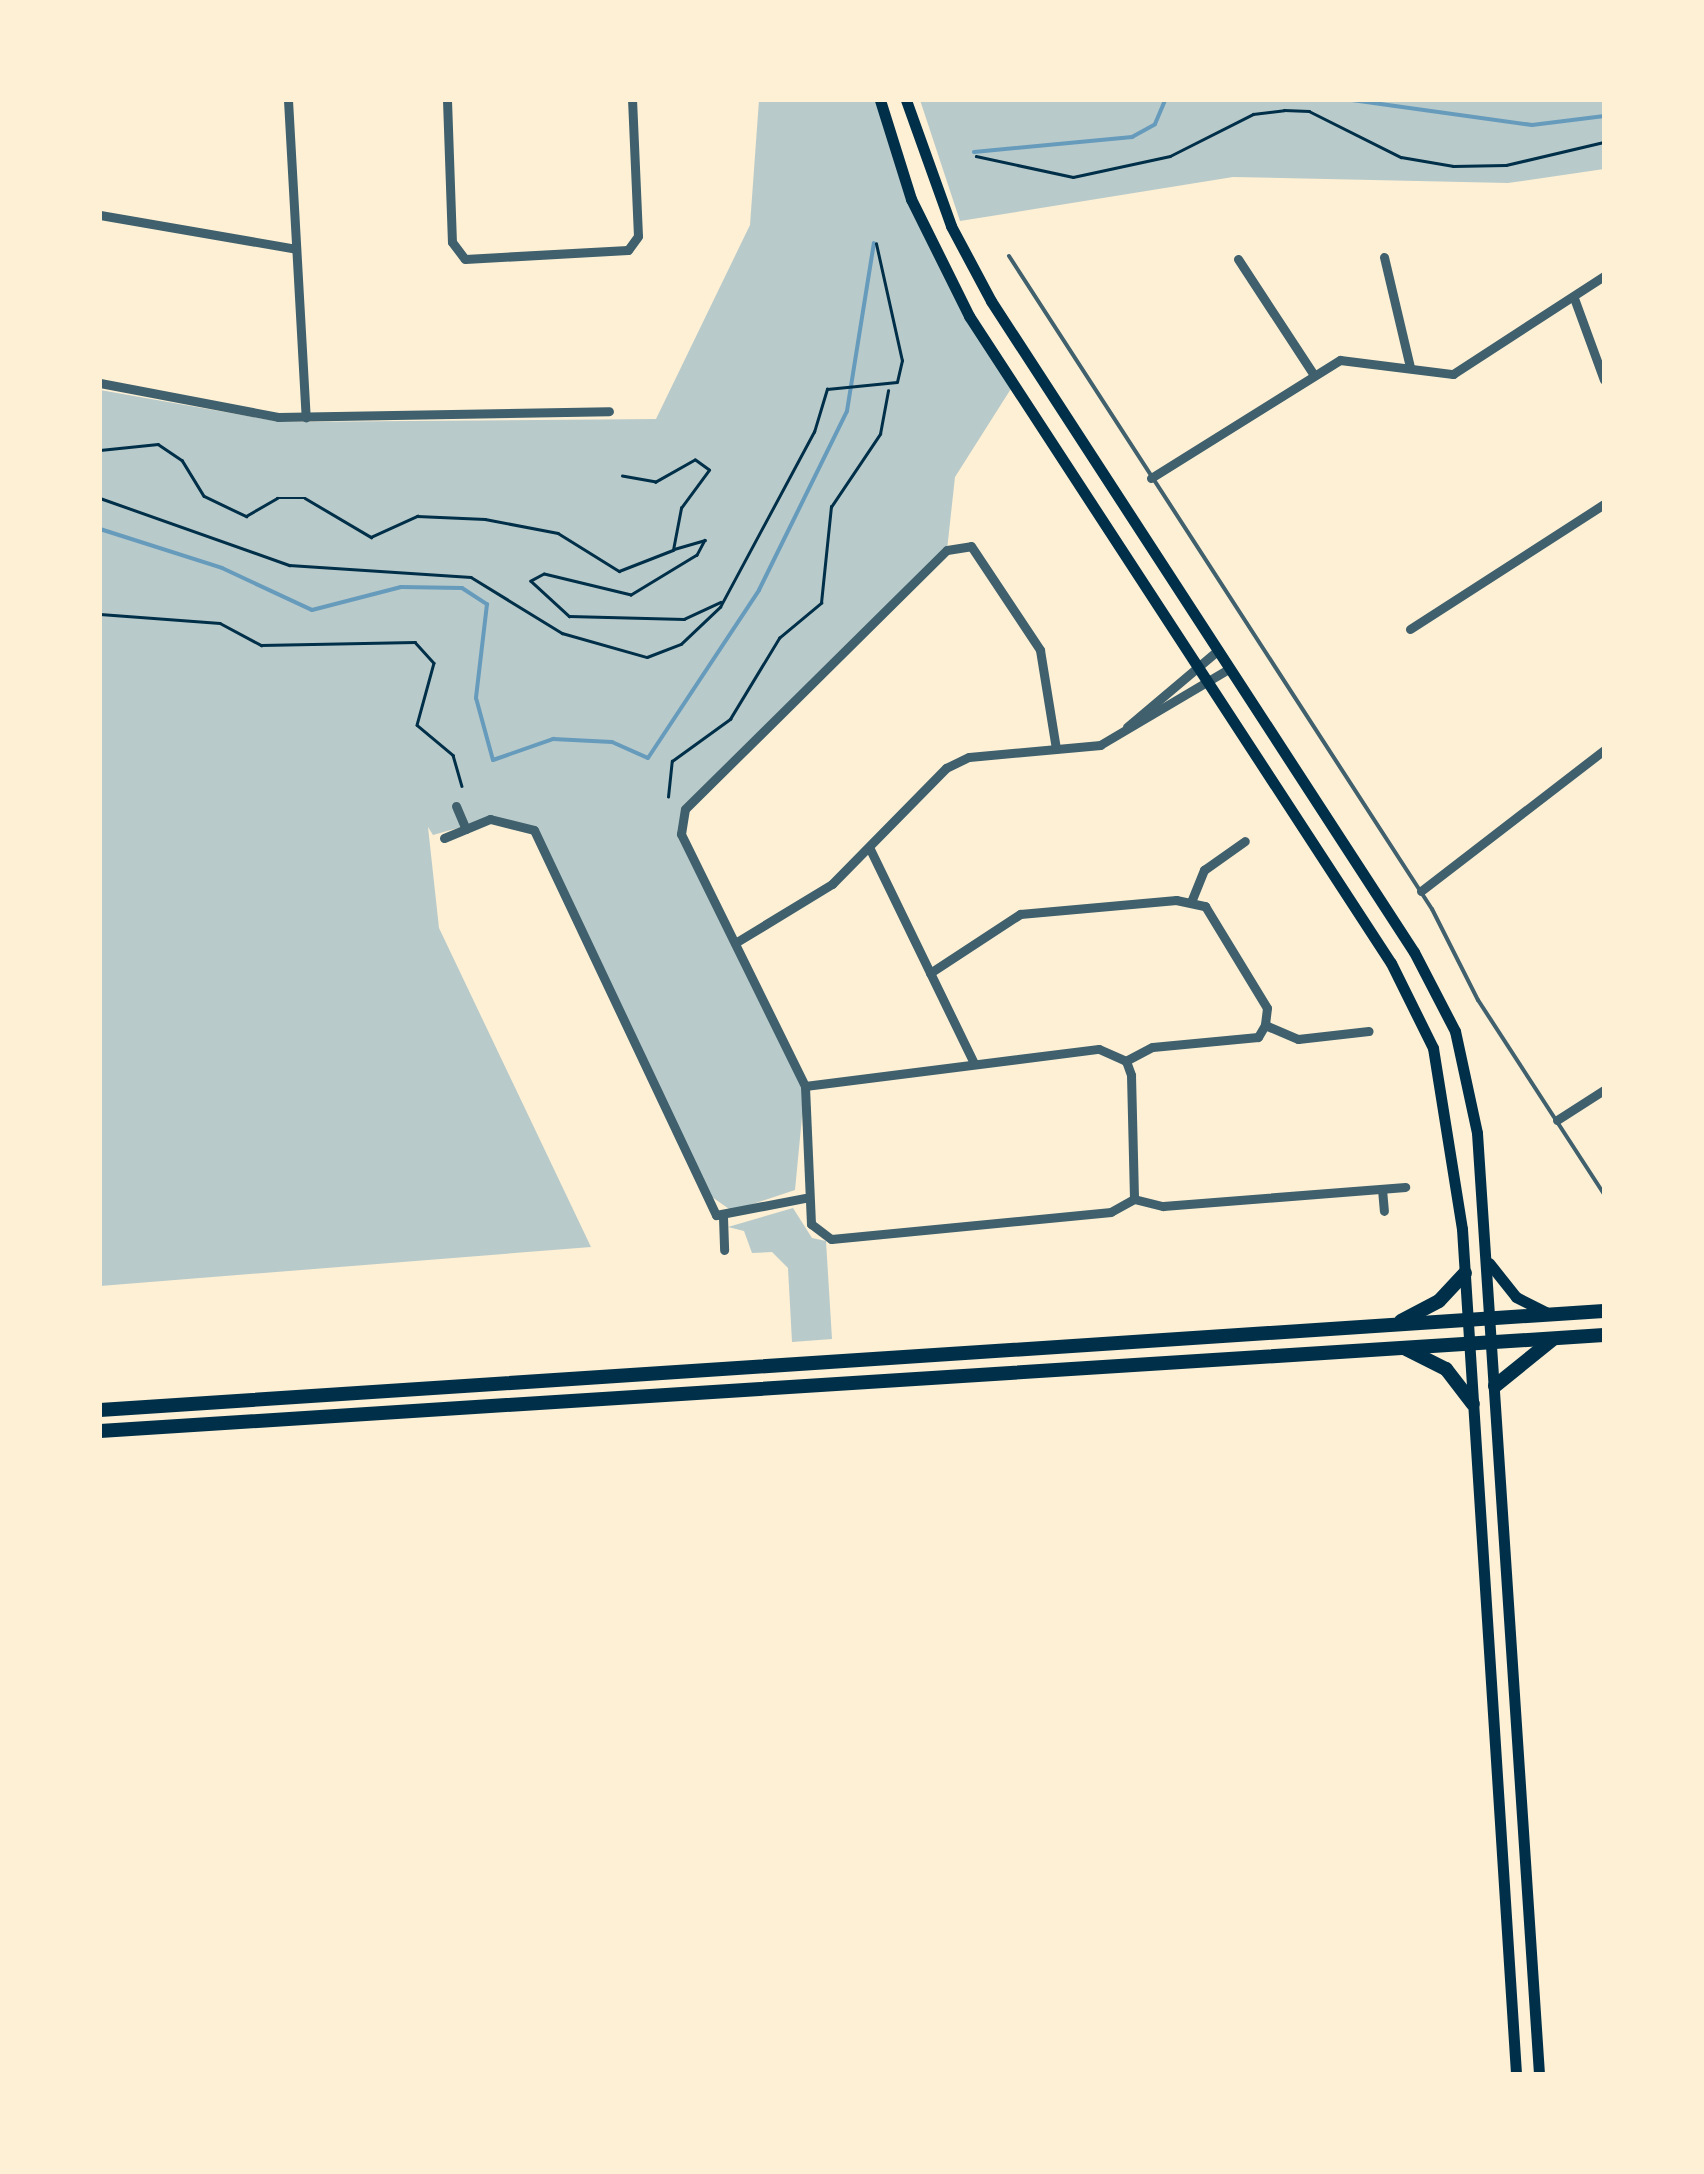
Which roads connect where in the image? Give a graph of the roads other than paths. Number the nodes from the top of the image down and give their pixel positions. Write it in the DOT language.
graph roads {
  1 [pos="288,100"];
  2 [pos="447,100"];
  3 [pos="632,100"];
  4 [pos="880,100"];
  5 [pos="906,100"];
  6 [pos="100,215"];
  7 [pos="296,249"];
  8 [pos="1009,256"];
  9 [pos="1384,257"];
  10 [pos="1238,258"];
  11 [pos="1604,276"];
  12 [pos="1574,298"];
  13 [pos="1410,368"];
  14 [pos="1314,374"];
  15 [pos="1604,380"];
  16 [pos="100,383"];
  17 [pos="609,411"];
  18 [pos="306,417"];
  19 [pos="1151,478"];
  20 [pos="1604,504"];
  21 [pos="1410,629"];
  22 [pos="1218,650"];
  23 [pos="1198,666"];
  24 [pos="1230,668"];
  25 [pos="1209,684"];
  26 [pos="1126,729"];
  27 [pos="1056,749"];
  28 [pos="1604,750"];
  29 [pos="456,806"];
  30 [pos="466,829"];
  31 [pos="444,838"];
  32 [pos="1245,841"];
  33 [pos="868,847"];
  34 [pos="1421,891"];
  35 [pos="1190,902"];
  36 [pos="735,943"];
  37 [pos="930,974"];
  38 [pos="1265,1025"];
  39 [pos="1368,1032"];
  40 [pos="1126,1061"];
  41 [pos="974,1063"];
  42 [pos="805,1086"];
  43 [pos="1604,1090"];
  44 [pos="1557,1120"];
  45 [pos="1405,1187"];
  46 [pos="1382,1189"];
  47 [pos="1604,1194"];
  48 [pos="805,1198"];
  49 [pos="1134,1199"];
  50 [pos="1384,1211"];
  51 [pos="723,1217"];
  52 [pos="724,1250"];
  53 [pos="1486,1259"];
  54 [pos="1465,1273"];
  55 [pos="1604,1311"];
  56 [pos="1552,1314"];
  57 [pos="1490,1318"];
  58 [pos="1468,1319"];
  59 [pos="1396,1324"];
  60 [pos="1604,1334"];
  61 [pos="1558,1337"];
  62 [pos="1492,1342"];
  63 [pos="1469,1343"];
  64 [pos="1402,1347"];
  65 [pos="1495,1386"];
  66 [pos="1473,1404"];
  67 [pos="100,1410"];
  68 [pos="100,1430"];
  69 [pos="1516,2074"];
  70 [pos="1540,2074"];
  1 -- 7 [label="street"];
  2 -- 3 [label="street"];
  4 -- 23 [label="main road"];
  5 -- 22 [label="main road"];
  6 -- 7 [label="street"];
  7 -- 18 [label="street"];
  8 -- 19 [label="lane"];
  9 -- 13 [label="street"];
  10 -- 14 [label="street"];
  11 -- 12 [label="street"];
  12 -- 13 [label="street"];
  12 -- 15 [label="street"];
  13 -- 14 [label="street"];
  14 -- 19 [label="street"];
  16 -- 18 [label="street"];
  17 -- 18 [label="street"];
  19 -- 34 [label="lane"];
  20 -- 21 [label="street"];
  22 -- 23 [label="street"];
  22 -- 24 [label="main road"];
  23 -- 25 [label="main road"];
  23 -- 26 [label="street"];
  24 -- 25 [label="street"];
  24 -- 53 [label="main road"];
  25 -- 26 [label="street"];
  25 -- 54 [label="main road"];
  26 -- 27 [label="street"];
  27 -- 33 [label="street"];
  27 -- 36 [label="street"];
  28 -- 34 [label="street"];
  29 -- 30 [label="street"];
  30 -- 31 [label="street"];
  30 -- 51 [label="street"];
  32 -- 35 [label="street"];
  33 -- 36 [label="street"];
  33 -- 37 [label="street"];
  34 -- 44 [label="lane"];
  35 -- 37 [label="street"];
  35 -- 38 [label="street"];
  36 -- 42 [label="street"];
  37 -- 41 [label="street"];
  38 -- 39 [label="street"];
  38 -- 40 [label="street"];
  40 -- 41 [label="street"];
  40 -- 49 [label="street"];
  41 -- 42 [label="street"];
  42 -- 48 [label="street"];
  43 -- 44 [label="street"];
  44 -- 47 [label="lane"];
  45 -- 46 [label="street"];
  46 -- 49 [label="street"];
  46 -- 50 [label="street"];
  48 -- 49 [label="street"];
  48 -- 51 [label="street"];
  51 -- 52 [label="street"];
  53 -- 56 [label="main road"];
  53 -- 57 [label="main road"];
  54 -- 58 [label="main road"];
  54 -- 59 [label="highway"];
  55 -- 56 [label="highway"];
  56 -- 57 [label="highway"];
  57 -- 58 [label="highway"];
  57 -- 62 [label="main road"];
  58 -- 59 [label="highway"];
  58 -- 63 [label="main road"];
  59 -- 67 [label="highway"];
  60 -- 61 [label="highway"];
  61 -- 62 [label="highway"];
  61 -- 65 [label="highway"];
  62 -- 63 [label="highway"];
  62 -- 65 [label="main road"];
  63 -- 64 [label="highway"];
  63 -- 66 [label="main road"];
  64 -- 66 [label="highway"];
  64 -- 68 [label="highway"];
  65 -- 70 [label="main road"];
  66 -- 69 [label="main road"];
}
